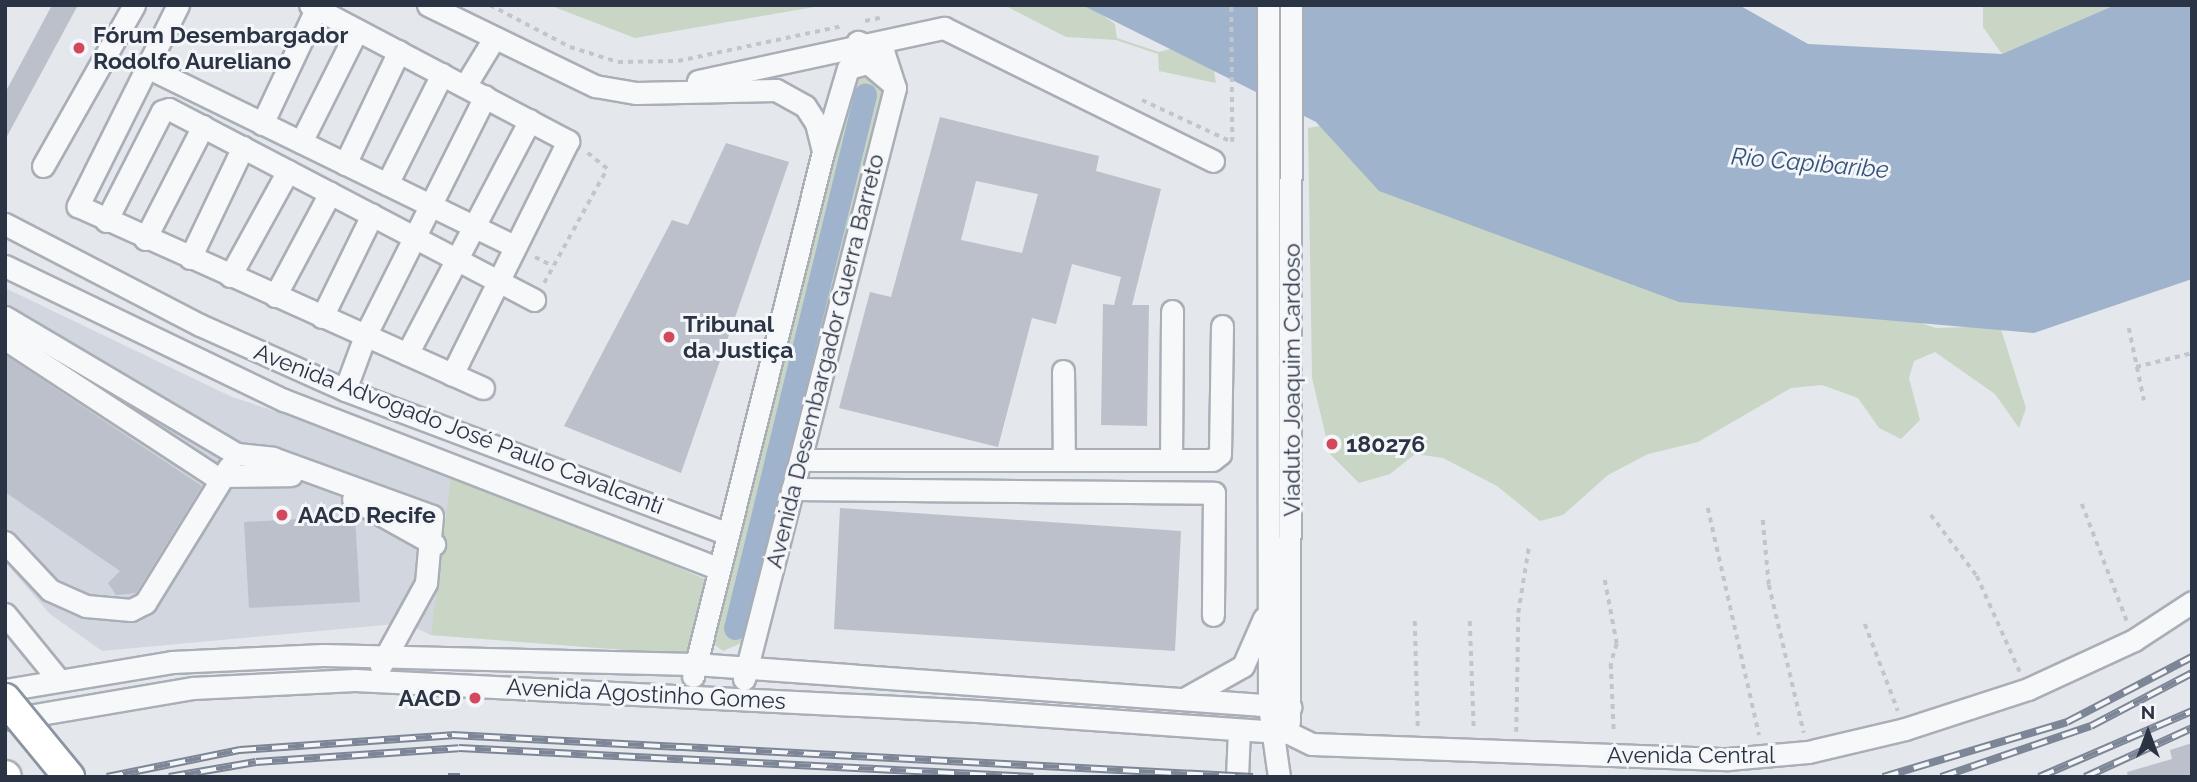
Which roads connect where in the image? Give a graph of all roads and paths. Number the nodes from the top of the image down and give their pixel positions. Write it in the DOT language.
graph roads {
  1 [pos="134,5"];
  2 [pos="178,5"];
  3 [pos="428,5"];
  4 [pos="1231,5"];
  5 [pos="1268,5"];
  6 [pos="1291,5"];
  7 [pos="313,7"];
  8 [pos="357,30"];
  9 [pos="493,40"];
  10 [pos="858,42"];
  11 [pos="399,51"];
  12 [pos="145,66"];
  13 [pos="442,74"];
  14 [pos="465,86"];
  15 [pos="895,88"];
  16 [pos="655,92"];
  17 [pos="1131,95"];
  18 [pos="485,96"];
  19 [pos="530,120"];
  20 [pos="262,124"];
  21 [pos="203,126"];
  22 [pos="301,142"];
  23 [pos="243,147"];
  24 [pos="823,152"];
  25 [pos="603,161"];
  26 [pos="1213,161"];
  27 [pos="345,164"];
  28 [pos="43,166"];
  29 [pos="288,171"];
  30 [pos="387,184"];
  31 [pos="330,193"];
  32 [pos="430,205"];
  33 [pos="372,215"];
  34 [pos="106,221"];
  35 [pos="5,224"];
  36 [pos="471,225"];
  37 [pos="414,237"];
  38 [pos="145,239"];
  39 [pos="514,246"];
  40 [pos="190,258"];
  41 [pos="454,258"];
  42 [pos="5,266"];
  43 [pos="230,276"];
  44 [pos="498,281"];
  45 [pos="275,296"];
  46 [pos="534,300"];
  47 [pos="1172,311"];
  48 [pos="5,317"];
  49 [pos="322,317"];
  50 [pos="1222,326"];
  51 [pos="2129,328"];
  52 [pos="365,336"];
  53 [pos="20,340"];
  54 [pos="2192,353"];
  55 [pos="407,354"];
  56 [pos="2136,368"];
  57 [pos="1063,371"];
  58 [pos="452,375"];
  59 [pos="483,388"];
  60 [pos="130,389"];
  61 [pos="345,390"];
  62 [pos="2144,400"];
  63 [pos="114,411"];
  64 [pos="200,433"];
  65 [pos="237,454"];
  66 [pos="186,457"];
  67 [pos="800,460"];
  68 [pos="1064,460"];
  69 [pos="1171,460"];
  70 [pos="223,478"];
  71 [pos="792,489"];
  72 [pos="2082,504"];
  73 [pos="1707,508"];
  74 [pos="1931,514"];
  75 [pos="1763,520"];
  76 [pos="1282,531"];
  77 [pos="727,534"];
  78 [pos="5,542"];
  79 [pos="434,544"];
  80 [pos="1530,545"];
  81 [pos="719,569"];
  82 [pos="1270,575"];
  83 [pos="1605,580"];
  84 [pos="2192,603"];
  85 [pos="5,614"];
  86 [pos="1213,615"];
  87 [pos="1415,621"];
  88 [pos="1470,621"];
  89 [pos="1865,624"];
  90 [pos="2134,640"];
  91 [pos="381,656"];
  92 [pos="695,664"];
  93 [pos="746,667"];
  94 [pos="58,679"];
  95 [pos="380,681"];
  96 [pos="2028,689"];
  97 [pos="5,690"];
  98 [pos="691,695"];
  99 [pos="739,698"];
  100 [pos="5,699"];
  101 [pos="1183,699"];
  102 [pos="1280,707"];
  103 [pos="5,721"];
  104 [pos="1905,729"];
  105 [pos="1239,730"];
  106 [pos="1280,733"];
  107 [pos="1418,747"];
  108 [pos="1474,750"];
  109 [pos="1516,751"];
  110 [pos="1808,752"];
  111 [pos="1616,757"];
  112 [pos="1763,757"];
  113 [pos="69,777"];
  114 [pos="1237,777"];
  115 [pos="1279,777"];
  1 -- 28 [label="street"];
  2 -- 12 [label="street"];
  3 -- 9 [label="street"];
  4 -- 17 [label="path"];
  5 -- 76 [label="street, Viaduto Joaquim Cardoso"];
  6 -- 76 [label="street, Viaduto Joaquim Cardoso"];
  7 -- 8 [label="street"];
  7 -- 20 [label="street"];
  8 -- 11 [label="street"];
  8 -- 22 [label="street"];
  9 -- 14 [label="street"];
  9 -- 16 [label="street"];
  10 -- 15 [label="street"];
  10 -- 16 [label="street"];
  10 -- 26 [label="street"];
  11 -- 13 [label="street"];
  11 -- 27 [label="street"];
  12 -- 20 [label="street"];
  12 -- 34 [label="street"];
  13 -- 14 [label="street"];
  13 -- 30 [label="street"];
  14 -- 18 [label="street"];
  15 -- 24 [label="street"];
  15 -- 67 [label="street, Avenida Desembargador Guerra Barreto"];
  16 -- 24 [label="street"];
  18 -- 19 [label="street"];
  18 -- 32 [label="street"];
  19 -- 36 [label="street"];
  19 -- 39 [label="street"];
  20 -- 22 [label="street"];
  21 -- 23 [label="street"];
  21 -- 34 [label="street"];
  21 -- 38 [label="street"];
  22 -- 27 [label="street"];
  23 -- 29 [label="street"];
  23 -- 40 [label="street"];
  24 -- 77 [label="street"];
  25 -- 46 [label="path"];
  27 -- 30 [label="street"];
  29 -- 31 [label="street"];
  29 -- 43 [label="street"];
  30 -- 32 [label="street"];
  31 -- 33 [label="street"];
  31 -- 45 [label="street"];
  32 -- 36 [label="street"];
  32 -- 37 [label="street"];
  33 -- 37 [label="street"];
  33 -- 49 [label="street"];
  34 -- 38 [label="street"];
  35 -- 61 [label="street, Avenida Advogado José Paulo Cavalcanti"];
  36 -- 39 [label="street"];
  36 -- 41 [label="street"];
  37 -- 41 [label="street"];
  37 -- 52 [label="street"];
  38 -- 40 [label="street"];
  39 -- 44 [label="street"];
  40 -- 43 [label="street"];
  41 -- 44 [label="street"];
  41 -- 55 [label="street"];
  42 -- 81 [label="street, Avenida Advogado José Paulo Cavalcanti"];
  43 -- 45 [label="street"];
  44 -- 46 [label="street"];
  44 -- 58 [label="street"];
  45 -- 49 [label="street"];
  47 -- 69 [label="street"];
  48 -- 53 [label="street"];
  49 -- 52 [label="street"];
  50 -- 69 [label="street"];
  51 -- 56 [label="path"];
  52 -- 55 [label="street"];
  52 -- 61 [label="street"];
  53 -- 60 [label="street"];
  53 -- 63 [label="street"];
  54 -- 56 [label="path"];
  55 -- 58 [label="street"];
  56 -- 62 [label="path"];
  57 -- 68 [label="street"];
  58 -- 59 [label="street"];
  60 -- 63 [label="street"];
  60 -- 64 [label="street"];
  61 -- 77 [label="street, Avenida Advogado José Paulo Cavalcanti"];
  63 -- 66 [label="street"];
  64 -- 65 [label="street"];
  64 -- 66 [label="street"];
  65 -- 70 [label="street"];
  65 -- 79 [label="street"];
  66 -- 70 [label="street"];
  67 -- 68 [label="street"];
  67 -- 71 [label="street, Avenida Desembargador Guerra Barreto"];
  68 -- 69 [label="street"];
  70 -- 78 [label="street"];
  70 -- 79 [label="street"];
  71 -- 86 [label="street"];
  71 -- 93 [label="street, Avenida Desembargador Guerra Barreto"];
  72 -- 90 [label="path"];
  73 -- 112 [label="path"];
  74 -- 96 [label="path"];
  75 -- 110 [label="path"];
  76 -- 82 [label="street, Viaduto Joaquim Cardoso"];
  76 -- 102 [label="street, Viaduto Joaquim Cardoso"];
  77 -- 81 [label="street"];
  79 -- 91 [label="street"];
  80 -- 109 [label="path"];
  81 -- 92 [label="street"];
  82 -- 101 [label="street"];
  82 -- 102 [label="street, Viaduto Joaquim Cardoso"];
  83 -- 111 [label="path"];
  84 -- 90 [label="street, Avenida Central"];
  85 -- 94 [label="street"];
  87 -- 107 [label="path"];
  88 -- 108 [label="path"];
  89 -- 104 [label="path"];
  90 -- 96 [label="street, Avenida Central"];
  91 -- 92 [label="street, Avenida Agostinho Gomes"];
  91 -- 94 [label="street, Avenida Agostinho Gomes"];
  91 -- 95 [label="street"];
  92 -- 93 [label="street, Avenida Agostinho Gomes"];
  92 -- 98 [label="street"];
  93 -- 99 [label="street, Avenida Desembargador Guerra Barreto"];
  93 -- 101 [label="street, Avenida Agostinho Gomes"];
  94 -- 97 [label="street, Avenida Agostinho Gomes"];
  95 -- 98 [label="street, Avenida Agostinho Gomes"];
  95 -- 103 [label="street, Avenida Agostinho Gomes"];
  96 -- 104 [label="street, Avenida Central"];
  98 -- 99 [label="street, Avenida Agostinho Gomes"];
  99 -- 105 [label="street, Avenida Agostinho Gomes"];
  100 -- 113 [label="highway, bridge"];
  101 -- 102 [label="street, Avenida Agostinho Gomes"];
  102 -- 106 [label="street, Viaduto Joaquim Cardoso"];
  104 -- 110 [label="street, Avenida Central"];
  105 -- 106 [label="street, Avenida Agostinho Gomes"];
  105 -- 114 [label="street"];
  106 -- 107 [label="street, Avenida Central"];
  106 -- 115 [label="street"];
  107 -- 108 [label="street, Avenida Central"];
  108 -- 109 [label="street, Avenida Central"];
  109 -- 111 [label="street, Avenida Central"];
  110 -- 112 [label="street, Avenida Central"];
  111 -- 112 [label="street, Avenida Central"];
}
